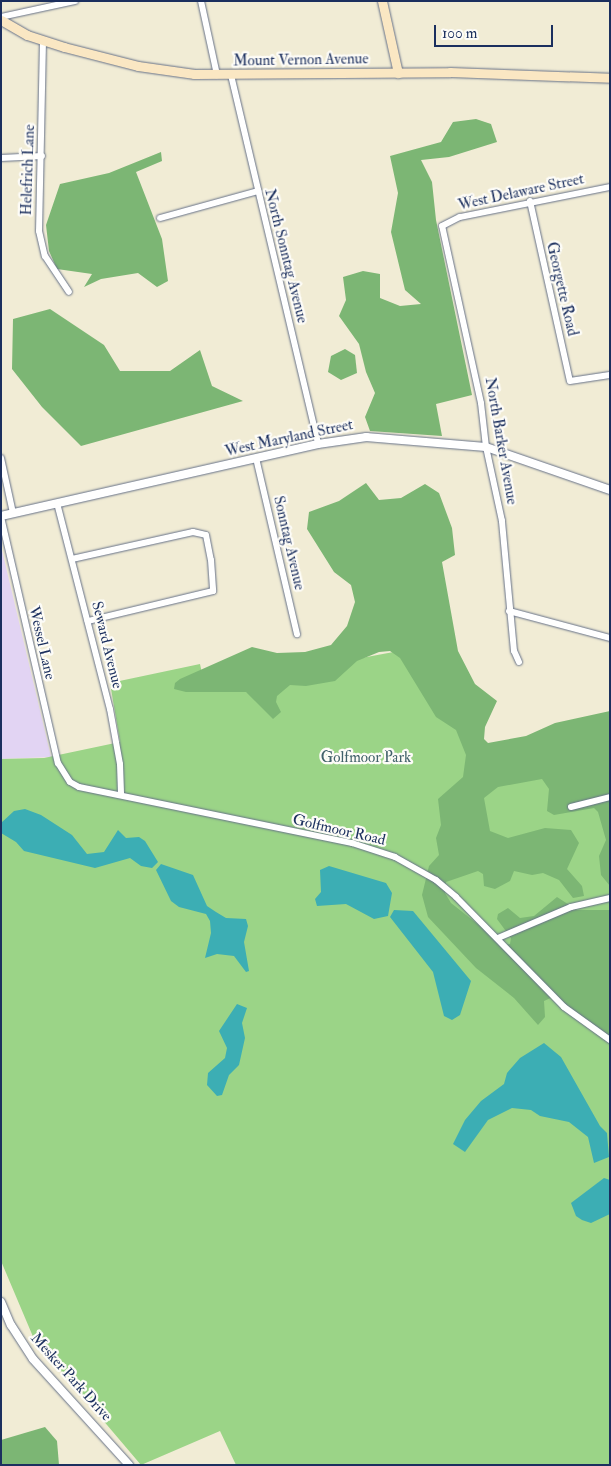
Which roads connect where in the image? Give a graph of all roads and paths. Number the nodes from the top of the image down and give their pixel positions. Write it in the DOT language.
graph roads {
  1 [pos="75,1"];
  2 [pos="201,1"];
  3 [pos="382,1"];
  4 [pos="1,19"];
  5 [pos="43,41"];
  6 [pos="398,73"];
  7 [pos="217,75"];
  8 [pos="230,75"];
  9 [pos="610,78"];
  10 [pos="42,156"];
  11 [pos="1,158"];
  12 [pos="610,187"];
  13 [pos="258,192"];
  14 [pos="530,202"];
  15 [pos="160,218"];
  16 [pos="442,227"];
  17 [pos="69,292"];
  18 [pos="610,375"];
  19 [pos="318,444"];
  20 [pos="486,447"];
  21 [pos="1,458"];
  22 [pos="256,458"];
  23 [pos="610,490"];
  24 [pos="57,503"];
  25 [pos="13,513"];
  26 [pos="1,516"];
  27 [pos="72,559"];
  28 [pos="510,611"];
  29 [pos="88,621"];
  30 [pos="297,634"];
  31 [pos="610,638"];
  32 [pos="519,662"];
  33 [pos="63,774"];
  34 [pos="121,795"];
  35 [pos="610,797"];
  36 [pos="571,807"];
  37 [pos="610,898"];
  38 [pos="498,938"];
  39 [pos="610,1040"];
  40 [pos="1,1302"];
  41 [pos="129,1465"];
  1 -- 4 [label="street"];
  2 -- 7 [label="street"];
  3 -- 6 [label="main road"];
  4 -- 5 [label="main road, Mount Vernon Avenue"];
  5 -- 7 [label="main road, Mount Vernon Avenue"];
  5 -- 10 [label="street, Helefrich Lane"];
  6 -- 8 [label="main road, Mount Vernon Avenue"];
  6 -- 9 [label="main road, Mount Vernon Avenue"];
  7 -- 8 [label="main road, Mount Vernon Avenue"];
  8 -- 13 [label="street, North Sonntag Avenue"];
  10 -- 11 [label="street"];
  10 -- 17 [label="street, Helefrich Lane"];
  12 -- 14 [label="street, West Delaware Street"];
  13 -- 15 [label="street"];
  13 -- 19 [label="street, North Sonntag Avenue"];
  14 -- 16 [label="street, West Delaware Street"];
  14 -- 18 [label="street, Georgette Road"];
  16 -- 20 [label="street, North Barker Avenue"];
  19 -- 20 [label="street, West Maryland Street"];
  19 -- 22 [label="street, West Maryland Street"];
  20 -- 23 [label="street, West Maryland Street"];
  20 -- 28 [label="street, North Barker Avenue"];
  21 -- 25 [label="street"];
  22 -- 24 [label="street, West Maryland Street"];
  22 -- 30 [label="street, Sonntag Avenue"];
  24 -- 25 [label="street, West Maryland Street"];
  24 -- 27 [label="street, Seward Avenue"];
  25 -- 26 [label="street, West Maryland Street"];
  26 -- 33 [label="street, Wessel Lane"];
  27 -- 29 [label="street, Seward Avenue"];
  27 -- 29 [label="street"];
  28 -- 31 [label="street"];
  28 -- 32 [label="street, North Barker Avenue"];
  29 -- 34 [label="street, Seward Avenue"];
  33 -- 34 [label="street, Golfmoor Road"];
  34 -- 38 [label="street, Golfmoor Road"];
  35 -- 36 [label="street"];
  37 -- 38 [label="street"];
  38 -- 39 [label="street, Golfmoor Road"];
  40 -- 41 [label="street, Mesker Park Drive"];
}
